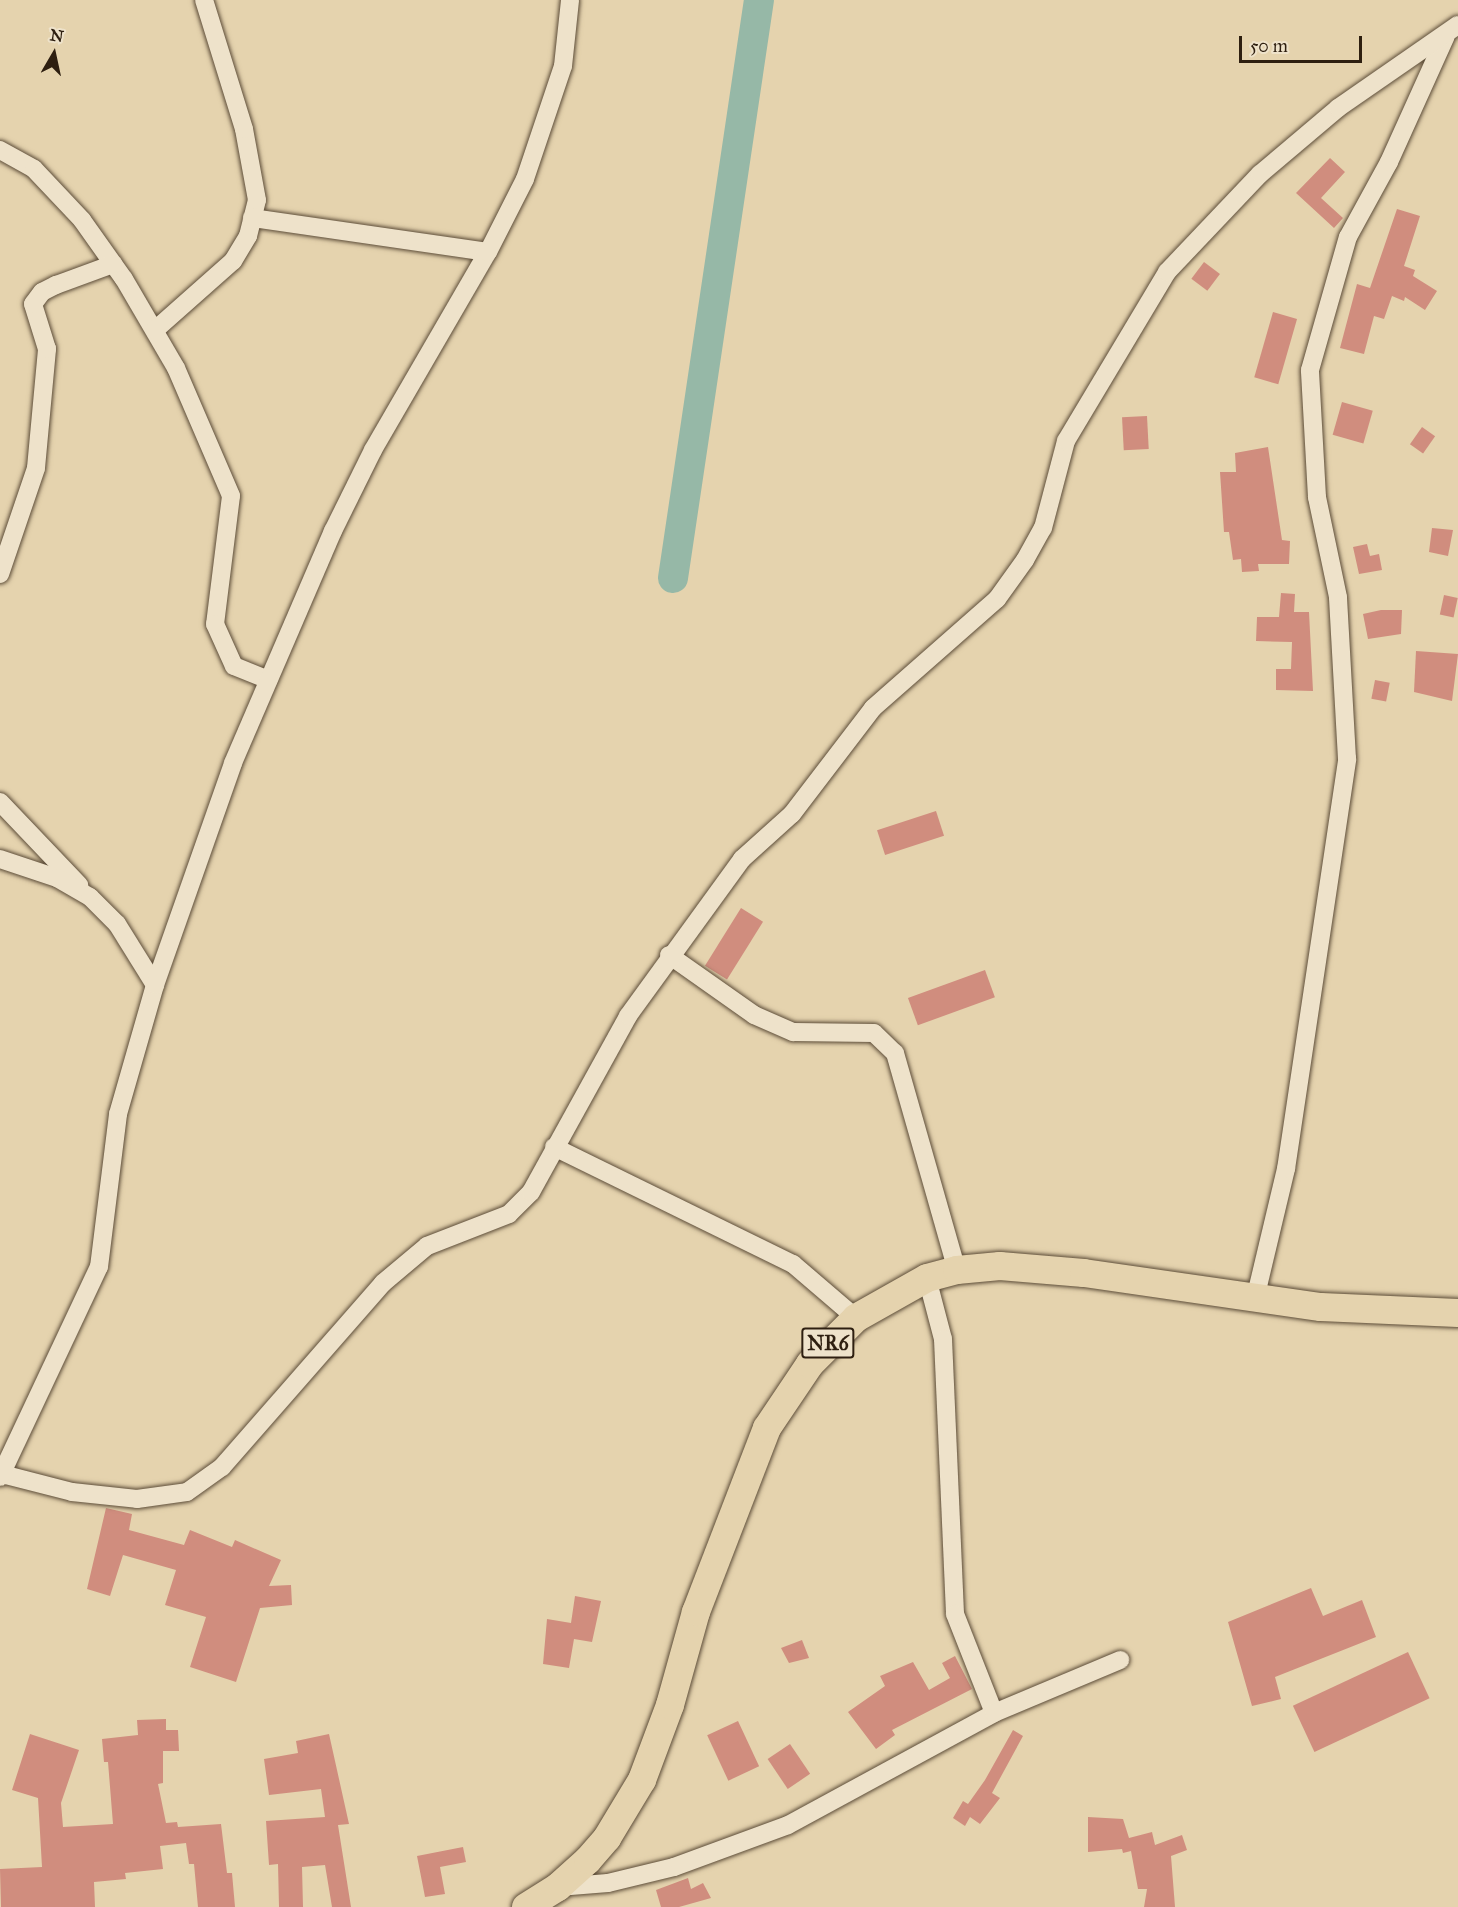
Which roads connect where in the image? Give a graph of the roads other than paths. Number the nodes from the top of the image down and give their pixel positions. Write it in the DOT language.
graph roads {
  1 [pos="204,0"];
  2 [pos="570,0"];
  3 [pos="1452,31"];
  4 [pos="0,150"];
  5 [pos="252,218"];
  6 [pos="488,252"];
  7 [pos="113,264"];
  8 [pos="155,330"];
  9 [pos="0,574"];
  10 [pos="268,680"];
  11 [pos="0,802"];
  12 [pos="0,859"];
  13 [pos="90,897"];
  14 [pos="669,954"];
  15 [pos="155,985"];
  16 [pos="554,1147"];
  17 [pos="957,1270"];
  18 [pos="927,1278"];
  19 [pos="1255,1299"];
  20 [pos="1458,1312"];
  21 [pos="856,1318"];
  22 [pos="1,1475"];
  23 [pos="1119,1660"];
  24 [pos="994,1713"];
  25 [pos="558,1887"];
  26 [pos="526,1907"];
  1 -- 5 [label="street"];
  2 -- 6 [label="street"];
  3 -- 14 [label="street"];
  3 -- 19 [label="street"];
  4 -- 7 [label="street"];
  5 -- 6 [label="street"];
  5 -- 8 [label="street"];
  6 -- 10 [label="street"];
  7 -- 8 [label="street"];
  7 -- 9 [label="street"];
  8 -- 10 [label="street"];
  10 -- 15 [label="street"];
  11 -- 13 [label="street"];
  12 -- 13 [label="street"];
  13 -- 15 [label="street"];
  14 -- 16 [label="street"];
  14 -- 17 [label="street"];
  15 -- 22 [label="street"];
  16 -- 21 [label="street"];
  16 -- 22 [label="street"];
  17 -- 18 [label="main road, NR6"];
  17 -- 19 [label="main road, NR6"];
  18 -- 21 [label="main road, NR6"];
  18 -- 24 [label="street"];
  19 -- 20 [label="main road, NR6"];
  21 -- 25 [label="main road, NR6"];
  23 -- 24 [label="street"];
  24 -- 25 [label="street"];
  25 -- 26 [label="main road, NR6"];
}
